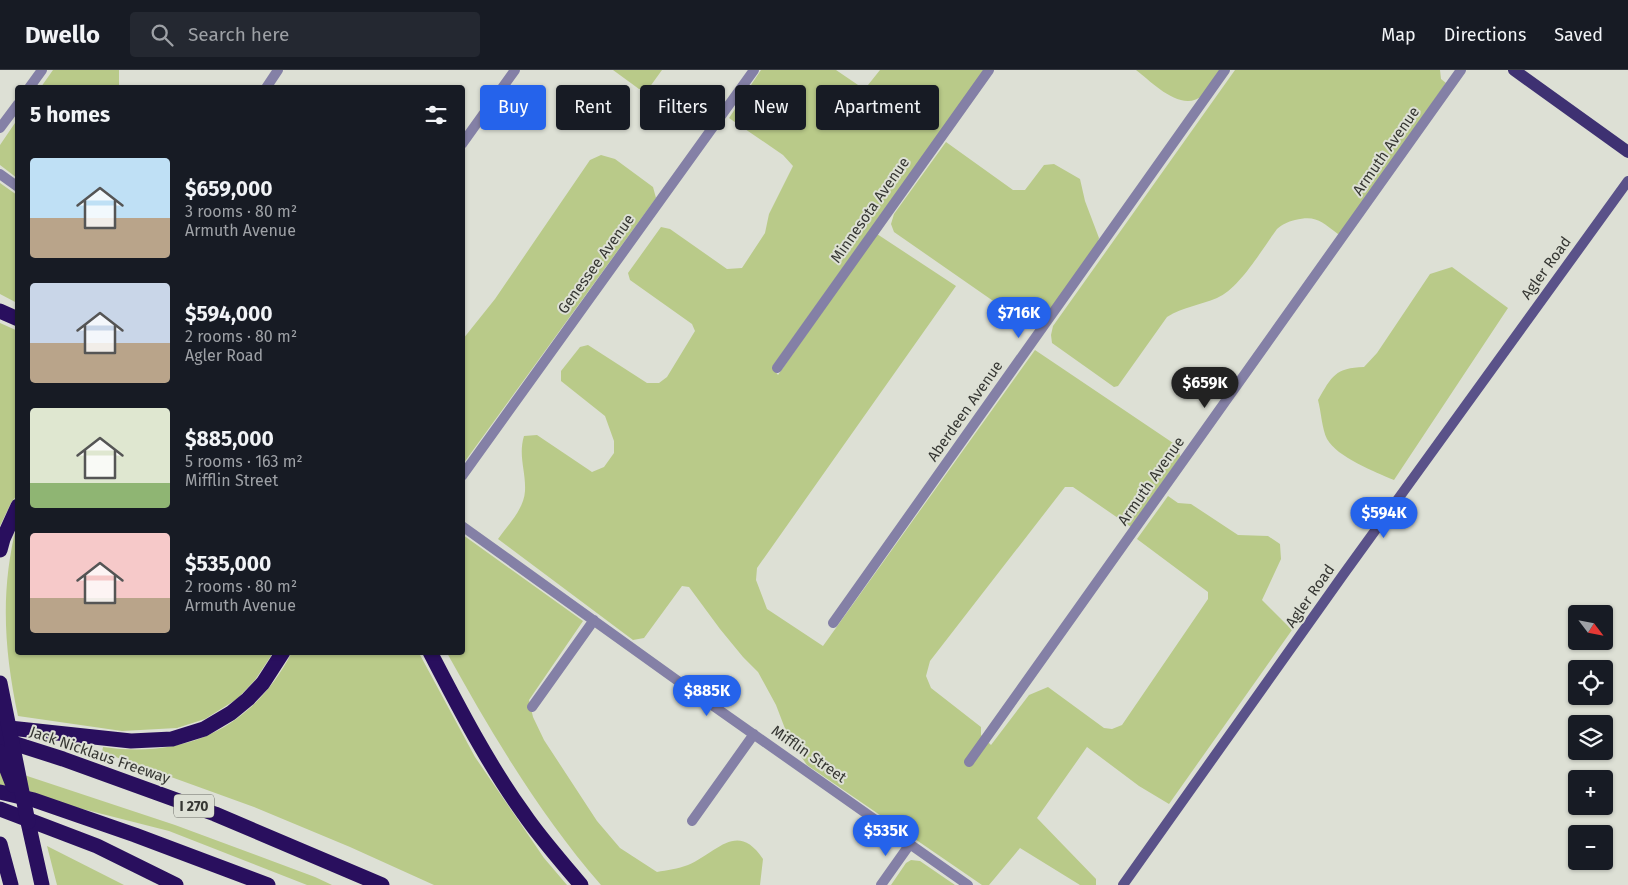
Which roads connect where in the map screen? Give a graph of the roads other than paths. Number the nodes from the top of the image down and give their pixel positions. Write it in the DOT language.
graph roads {
  1 [pos="42,70"];
  2 [pos="278,70"];
  3 [pos="516,70"];
  4 [pos="754,70"];
  5 [pos="989,70"];
  6 [pos="1225,70"];
  7 [pos="1461,70"];
  8 [pos="1514,70"];
  9 [pos="31,85"];
  10 [pos="268,85"];
  11 [pos="15,108"];
  12 [pos="0,128"];
  13 [pos="465,140"];
  14 [pos="1628,152"];
  15 [pos="0,174"];
  16 [pos="1628,181"];
  17 [pos="15,184"];
  18 [pos="0,311"];
  19 [pos="15,318"];
  20 [pos="777,368"];
  21 [pos="465,472"];
  22 [pos="15,512"];
  23 [pos="465,528"];
  24 [pos="0,550"];
  25 [pos="594,620"];
  26 [pos="833,623"];
  27 [pos="281,655"];
  28 [pos="432,655"];
  29 [pos="0,684"];
  30 [pos="532,707"];
  31 [pos="0,727"];
  32 [pos="754,734"];
  33 [pos="0,739"];
  34 [pos="0,752"];
  35 [pos="969,762"];
  36 [pos="0,792"];
  37 [pos="0,809"];
  38 [pos="692,821"];
  39 [pos="28,822"];
  40 [pos="0,844"];
  41 [pos="910,844"];
  42 [pos="10,879"];
  43 [pos="42,885"];
  44 [pos="176,885"];
  45 [pos="268,885"];
  46 [pos="382,885"];
  47 [pos="582,885"];
  48 [pos="881,885"];
  49 [pos="968,885"];
  50 [pos="1123,885"];
  1 -- 9 [label="street"];
  2 -- 10 [label="street"];
  3 -- 13 [label="street"];
  4 -- 21 [label="street, Genessee Avenue"];
  5 -- 20 [label="street, Minnesota Avenue"];
  6 -- 26 [label="street, Aberdeen Avenue"];
  7 -- 35 [label="street, Armuth Avenue"];
  8 -- 14 [label="main road"];
  11 -- 12 [label="street"];
  15 -- 17 [label="street"];
  16 -- 50 [label="main road, Agler Road"];
  18 -- 19 [label="highway"];
  22 -- 24 [label="highway"];
  23 -- 25 [label="street, Mifflin Street"];
  25 -- 30 [label="street"];
  25 -- 32 [label="street, Mifflin Street"];
  27 -- 31 [label="highway"];
  28 -- 47 [label="highway"];
  29 -- 39 [label="highway, bridge"];
  32 -- 38 [label="street"];
  32 -- 41 [label="street, Mifflin Street"];
  33 -- 46 [label="highway, Jack Nicklaus Freeway / I 270"];
  34 -- 39 [label="highway, bridge"];
  36 -- 45 [label="highway"];
  37 -- 44 [label="highway"];
  39 -- 43 [label="highway"];
  40 -- 42 [label="highway"];
  41 -- 48 [label="street"];
  41 -- 49 [label="street, Mifflin Street"];
}
